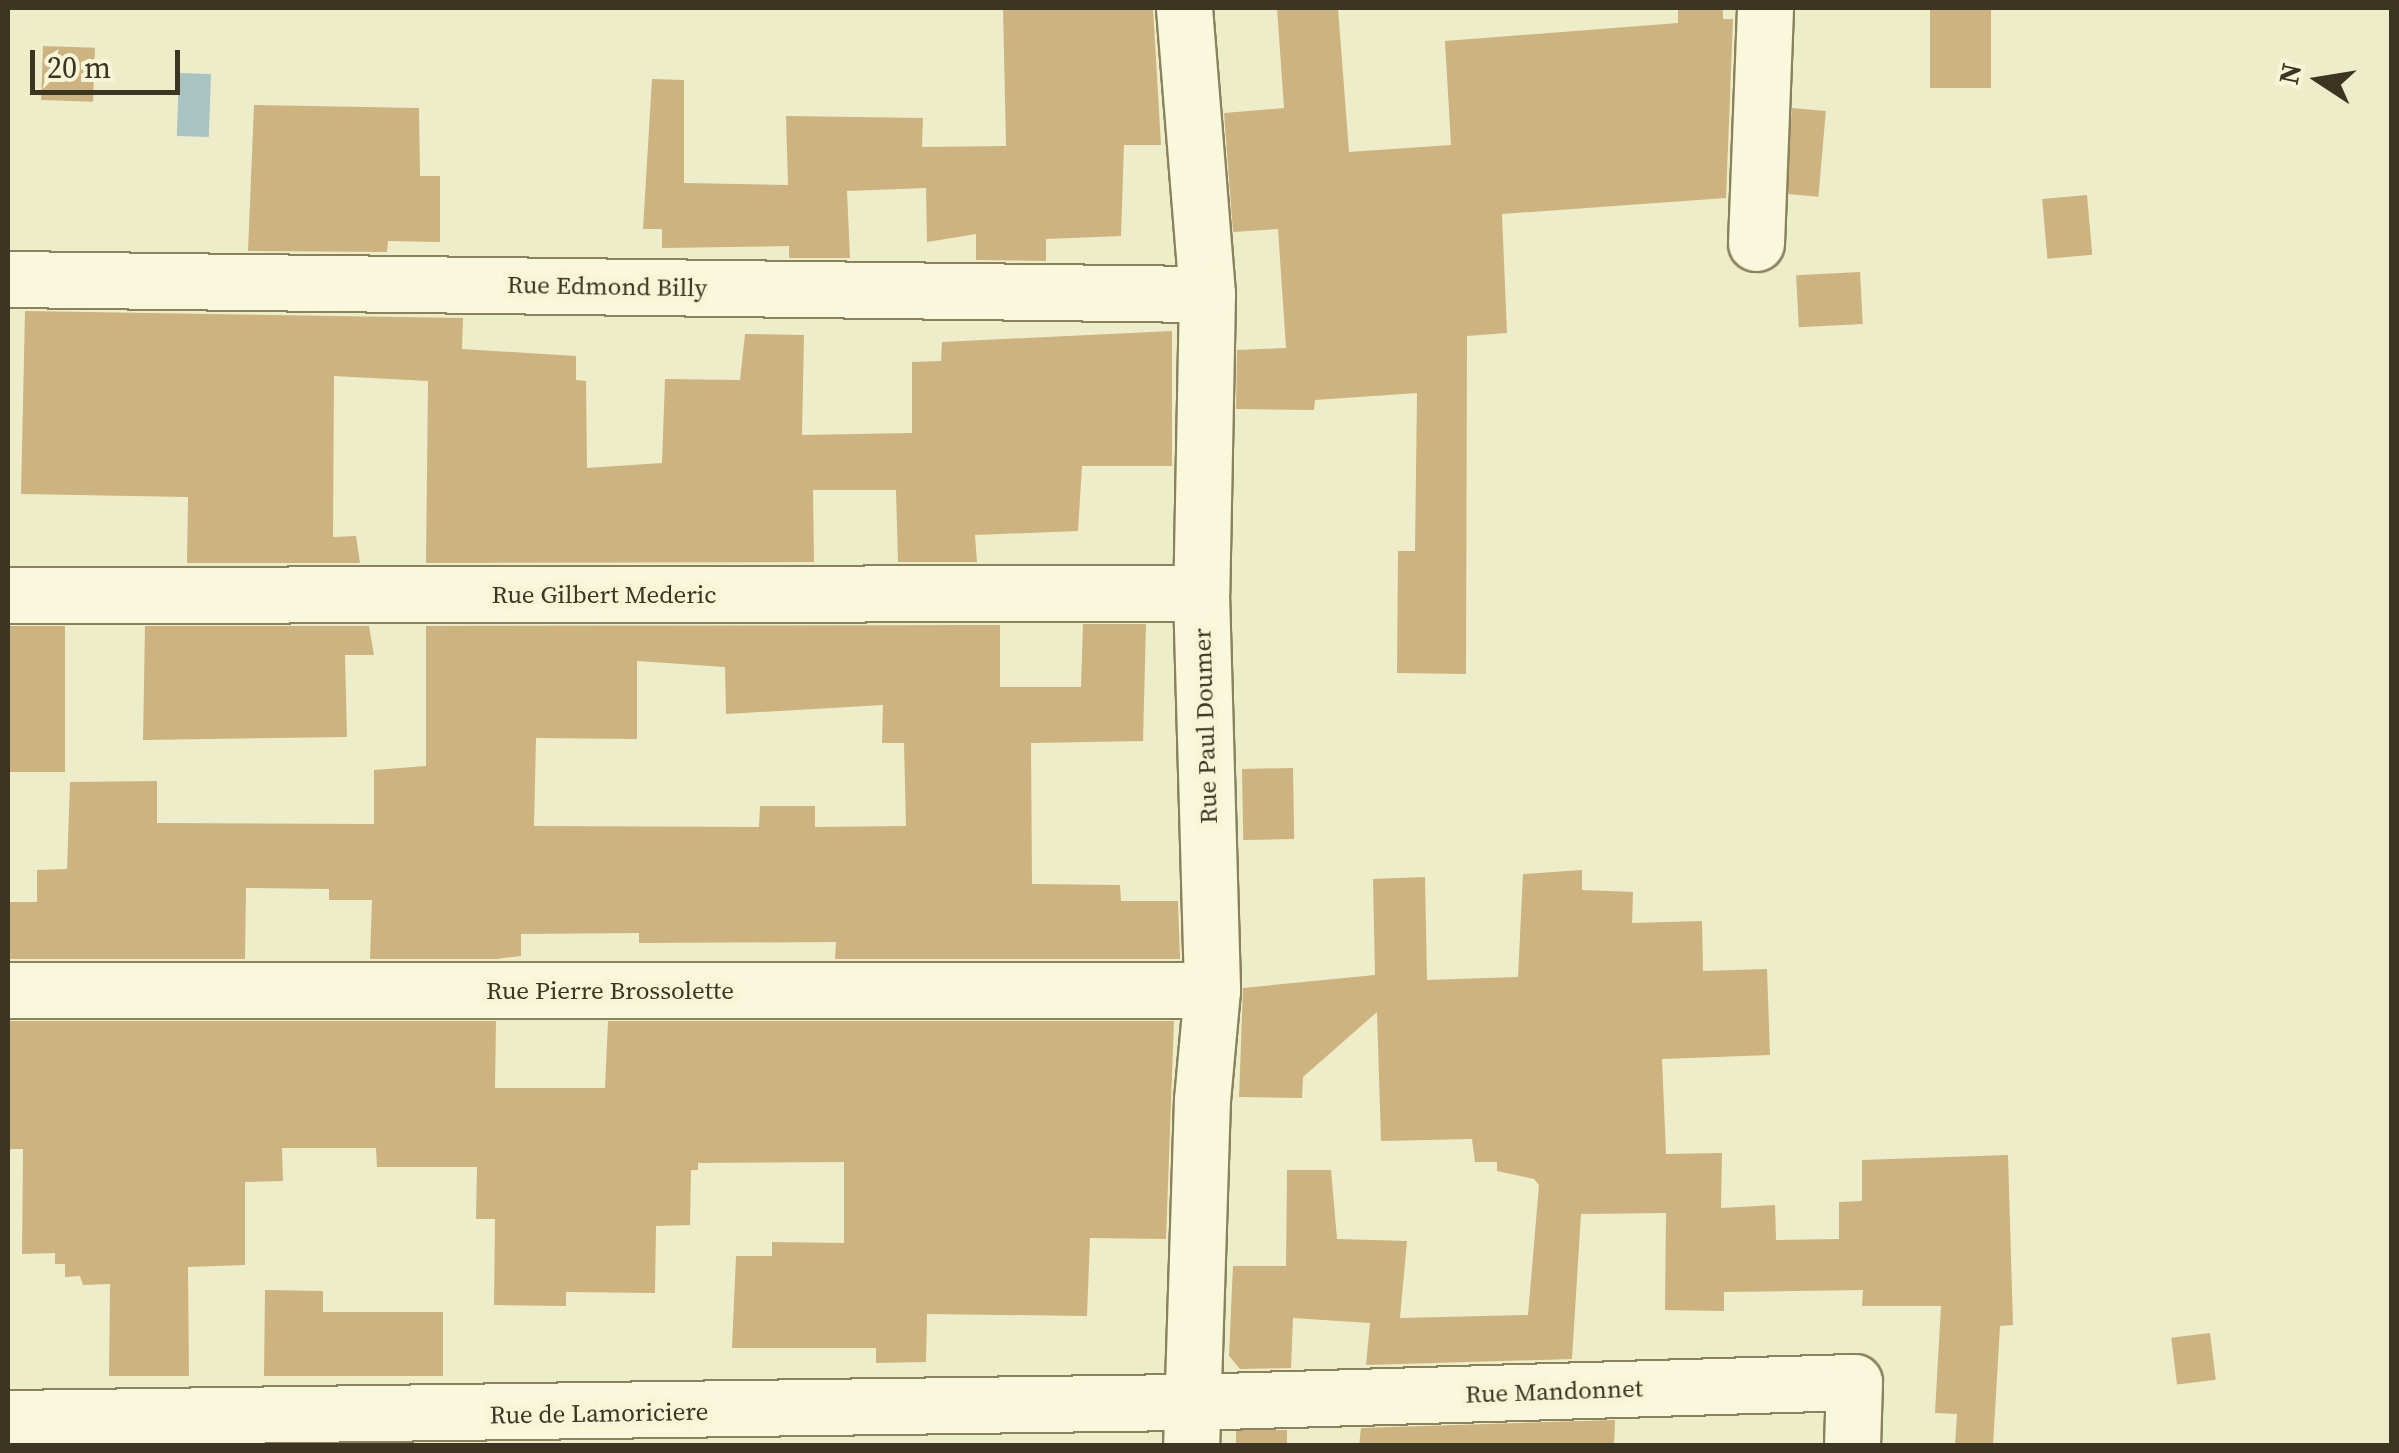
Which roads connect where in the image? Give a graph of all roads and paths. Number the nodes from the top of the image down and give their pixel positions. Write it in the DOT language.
graph roads {
  1 [pos="1184,8"];
  2 [pos="1765,8"];
  3 [pos="1756,242"];
  4 [pos="8,279"];
  5 [pos="1207,294"];
  6 [pos="1201,593"];
  7 [pos="8,595"];
  8 [pos="8,990"];
  9 [pos="1212,990"];
  10 [pos="8,1418"];
  11 [pos="1190,1424"];
  12 [pos="565,1430"];
  13 [pos="1852,1446"];
  1 -- 5 [label="street, Rue Paul Doumer"];
  2 -- 3 [label="street"];
  4 -- 5 [label="street, Rue Edmond Billy"];
  5 -- 6 [label="street, Rue Paul Doumer"];
  6 -- 7 [label="street, Rue Gilbert Mederic"];
  6 -- 9 [label="street, Rue Paul Doumer"];
  8 -- 9 [label="street, Rue Pierre Brossolette"];
  9 -- 11 [label="street, Rue Paul Doumer"];
  10 -- 12 [label="street, Rue de Lamoriciere"];
  11 -- 12 [label="street, Rue de Lamoriciere"];
  11 -- 13 [label="street, Rue Mandonnet"];
}
